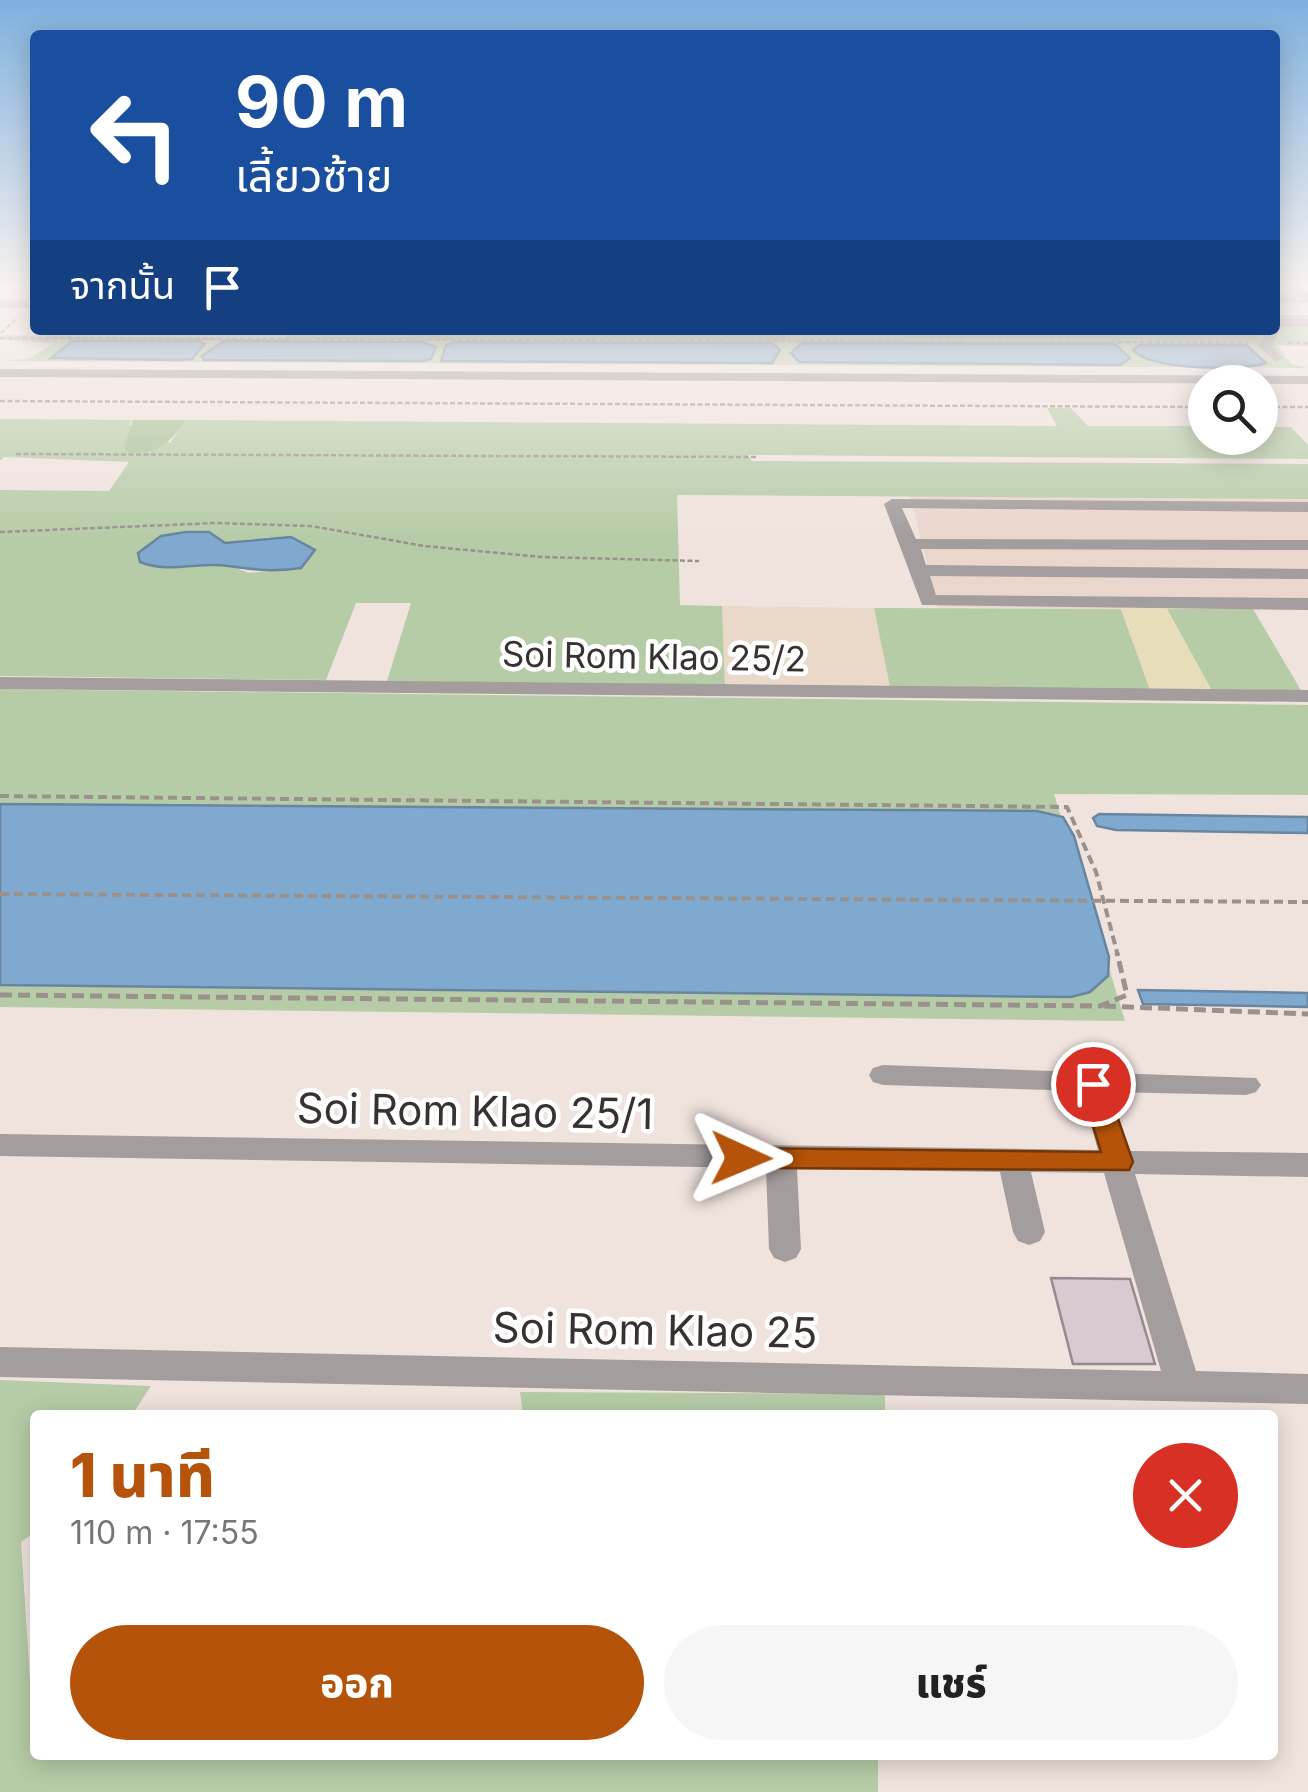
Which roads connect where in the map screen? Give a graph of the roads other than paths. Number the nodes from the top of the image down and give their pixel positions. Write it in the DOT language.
graph roads {
  1 [pos="0,374"];
  2 [pos="1308,380"];
  3 [pos="1308,508"];
  4 [pos="910,544"];
  5 [pos="1308,545"];
  6 [pos="919,570"];
  7 [pos="1308,574"];
  8 [pos="1308,604"];
  9 [pos="0,683"];
  10 [pos="1308,696"];
  11 [pos="883,1075"];
  12 [pos="1093,1084"];
  13 [pos="1246,1086"];
  14 [pos="0,1145"];
  15 [pos="780,1158"];
  16 [pos="1119,1162"];
  17 [pos="1013,1163"];
  18 [pos="1308,1165"];
  19 [pos="1029,1232"];
  20 [pos="785,1249"];
  21 [pos="0,1362"];
  22 [pos="1183,1386"];
  23 [pos="1308,1389"];
  1 -- 2 [label="street"];
  3 -- 4 [label="street"];
  4 -- 5 [label="street"];
  4 -- 6 [label="street"];
  6 -- 7 [label="street"];
  6 -- 8 [label="street"];
  9 -- 10 [label="street, Soi Rom Klao 25/2"];
  11 -- 12 [label="street"];
  12 -- 13 [label="street"];
  12 -- 16 [label="street"];
  14 -- 15 [label="street, Soi Rom Klao 25/1"];
  15 -- 17 [label="street, Soi Rom Klao 25/1"];
  15 -- 20 [label="street"];
  16 -- 17 [label="street, Soi Rom Klao 25/1"];
  16 -- 18 [label="street, Soi Rom Klao 25/1"];
  16 -- 22 [label="street"];
  17 -- 19 [label="street"];
  21 -- 22 [label="street, Soi Rom Klao 25"];
  22 -- 23 [label="street, Soi Rom Klao 25"];
}
